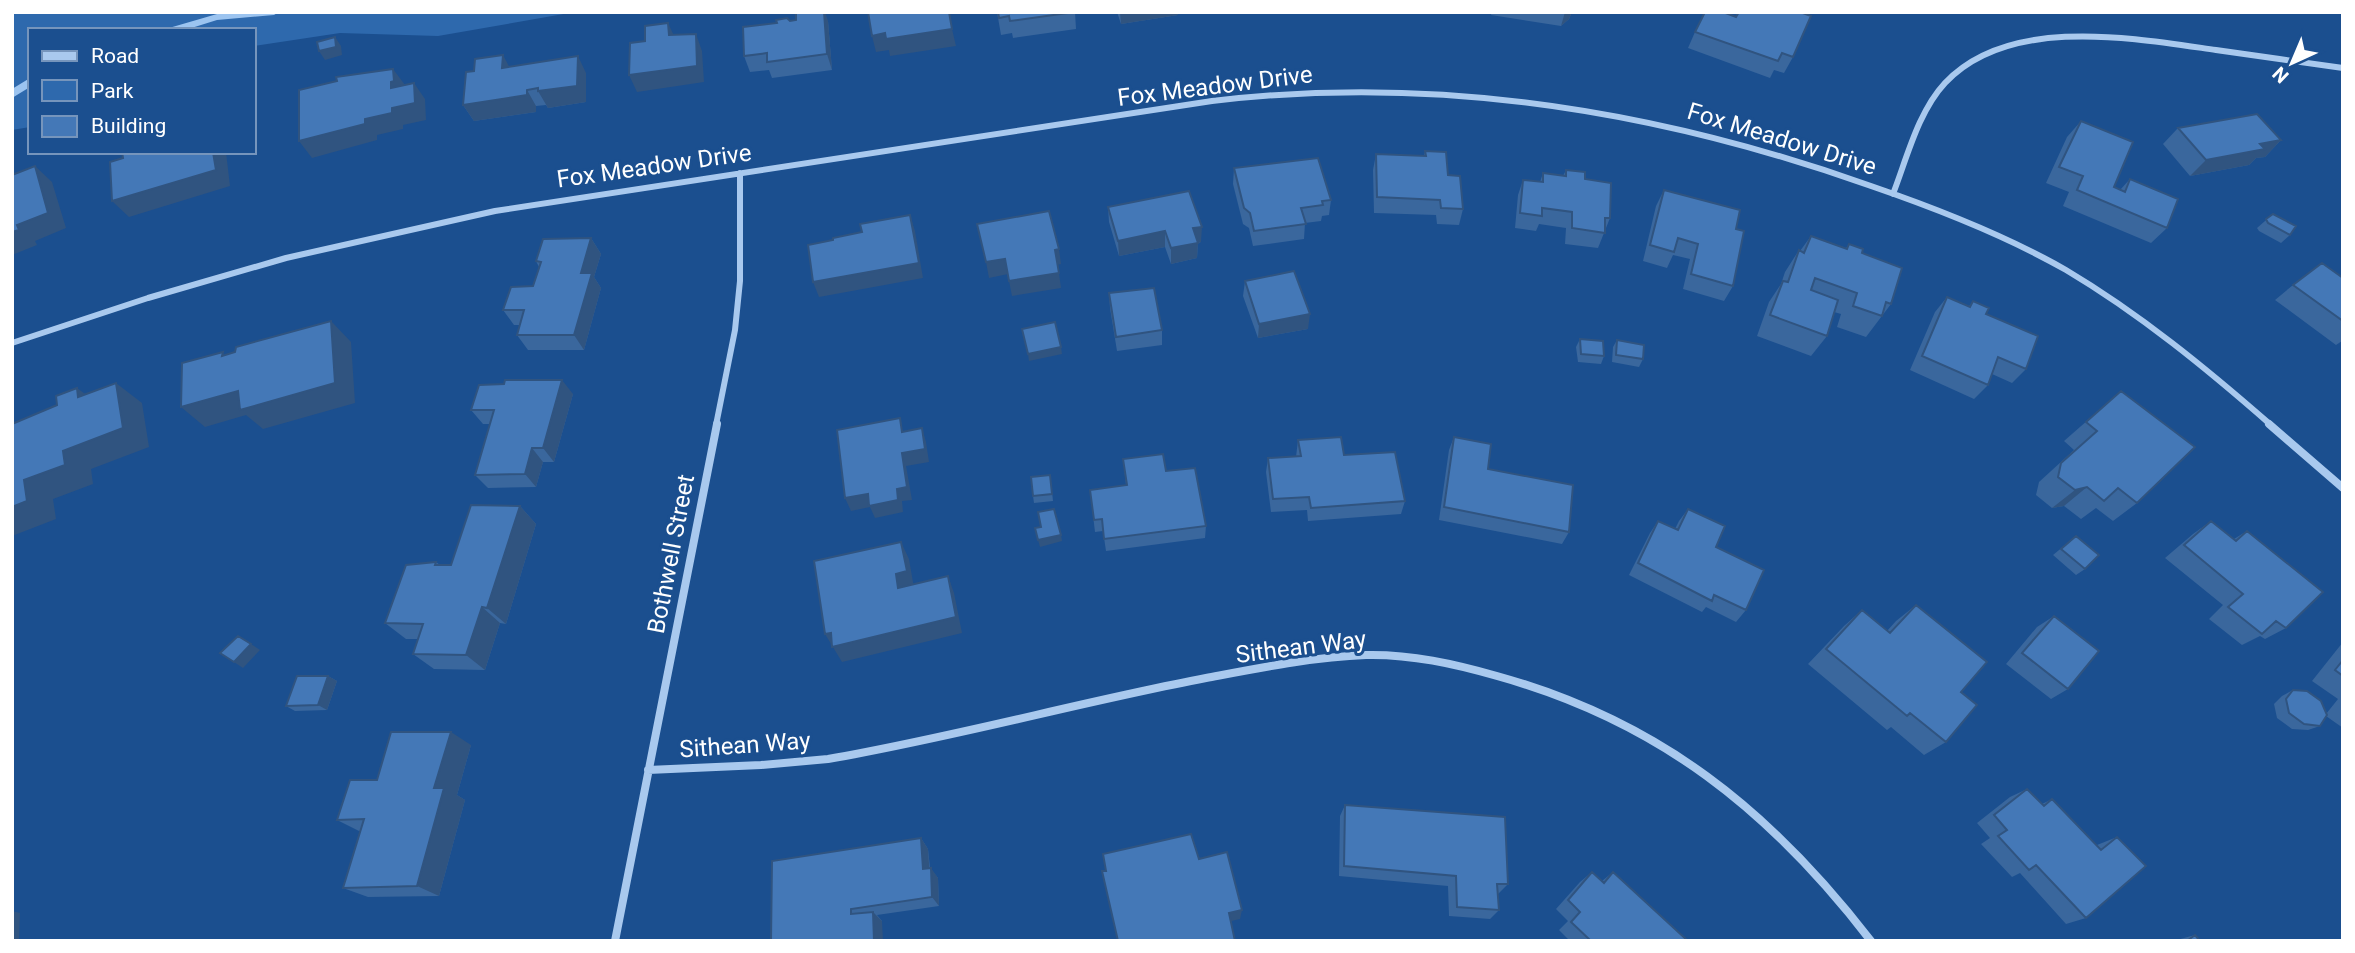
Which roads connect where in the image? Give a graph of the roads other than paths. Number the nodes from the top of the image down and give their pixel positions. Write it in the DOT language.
graph roads {
  1 [pos="2343,68"];
  2 [pos="740,173"];
  3 [pos="1894,194"];
  4 [pos="12,343"];
  5 [pos="2343,488"];
  6 [pos="648,770"];
  7 [pos="615,941"];
  8 [pos="1871,941"];
  1 -- 3 [label="street"];
  2 -- 3 [label="street, Fox Meadow Drive"];
  2 -- 4 [label="street, Fox Meadow Drive"];
  2 -- 6 [label="street, Bothwell Street"];
  3 -- 5 [label="street, Fox Meadow Drive"];
  6 -- 7 [label="street, Bothwell Street"];
  6 -- 8 [label="street, Sithean Way"];
}
